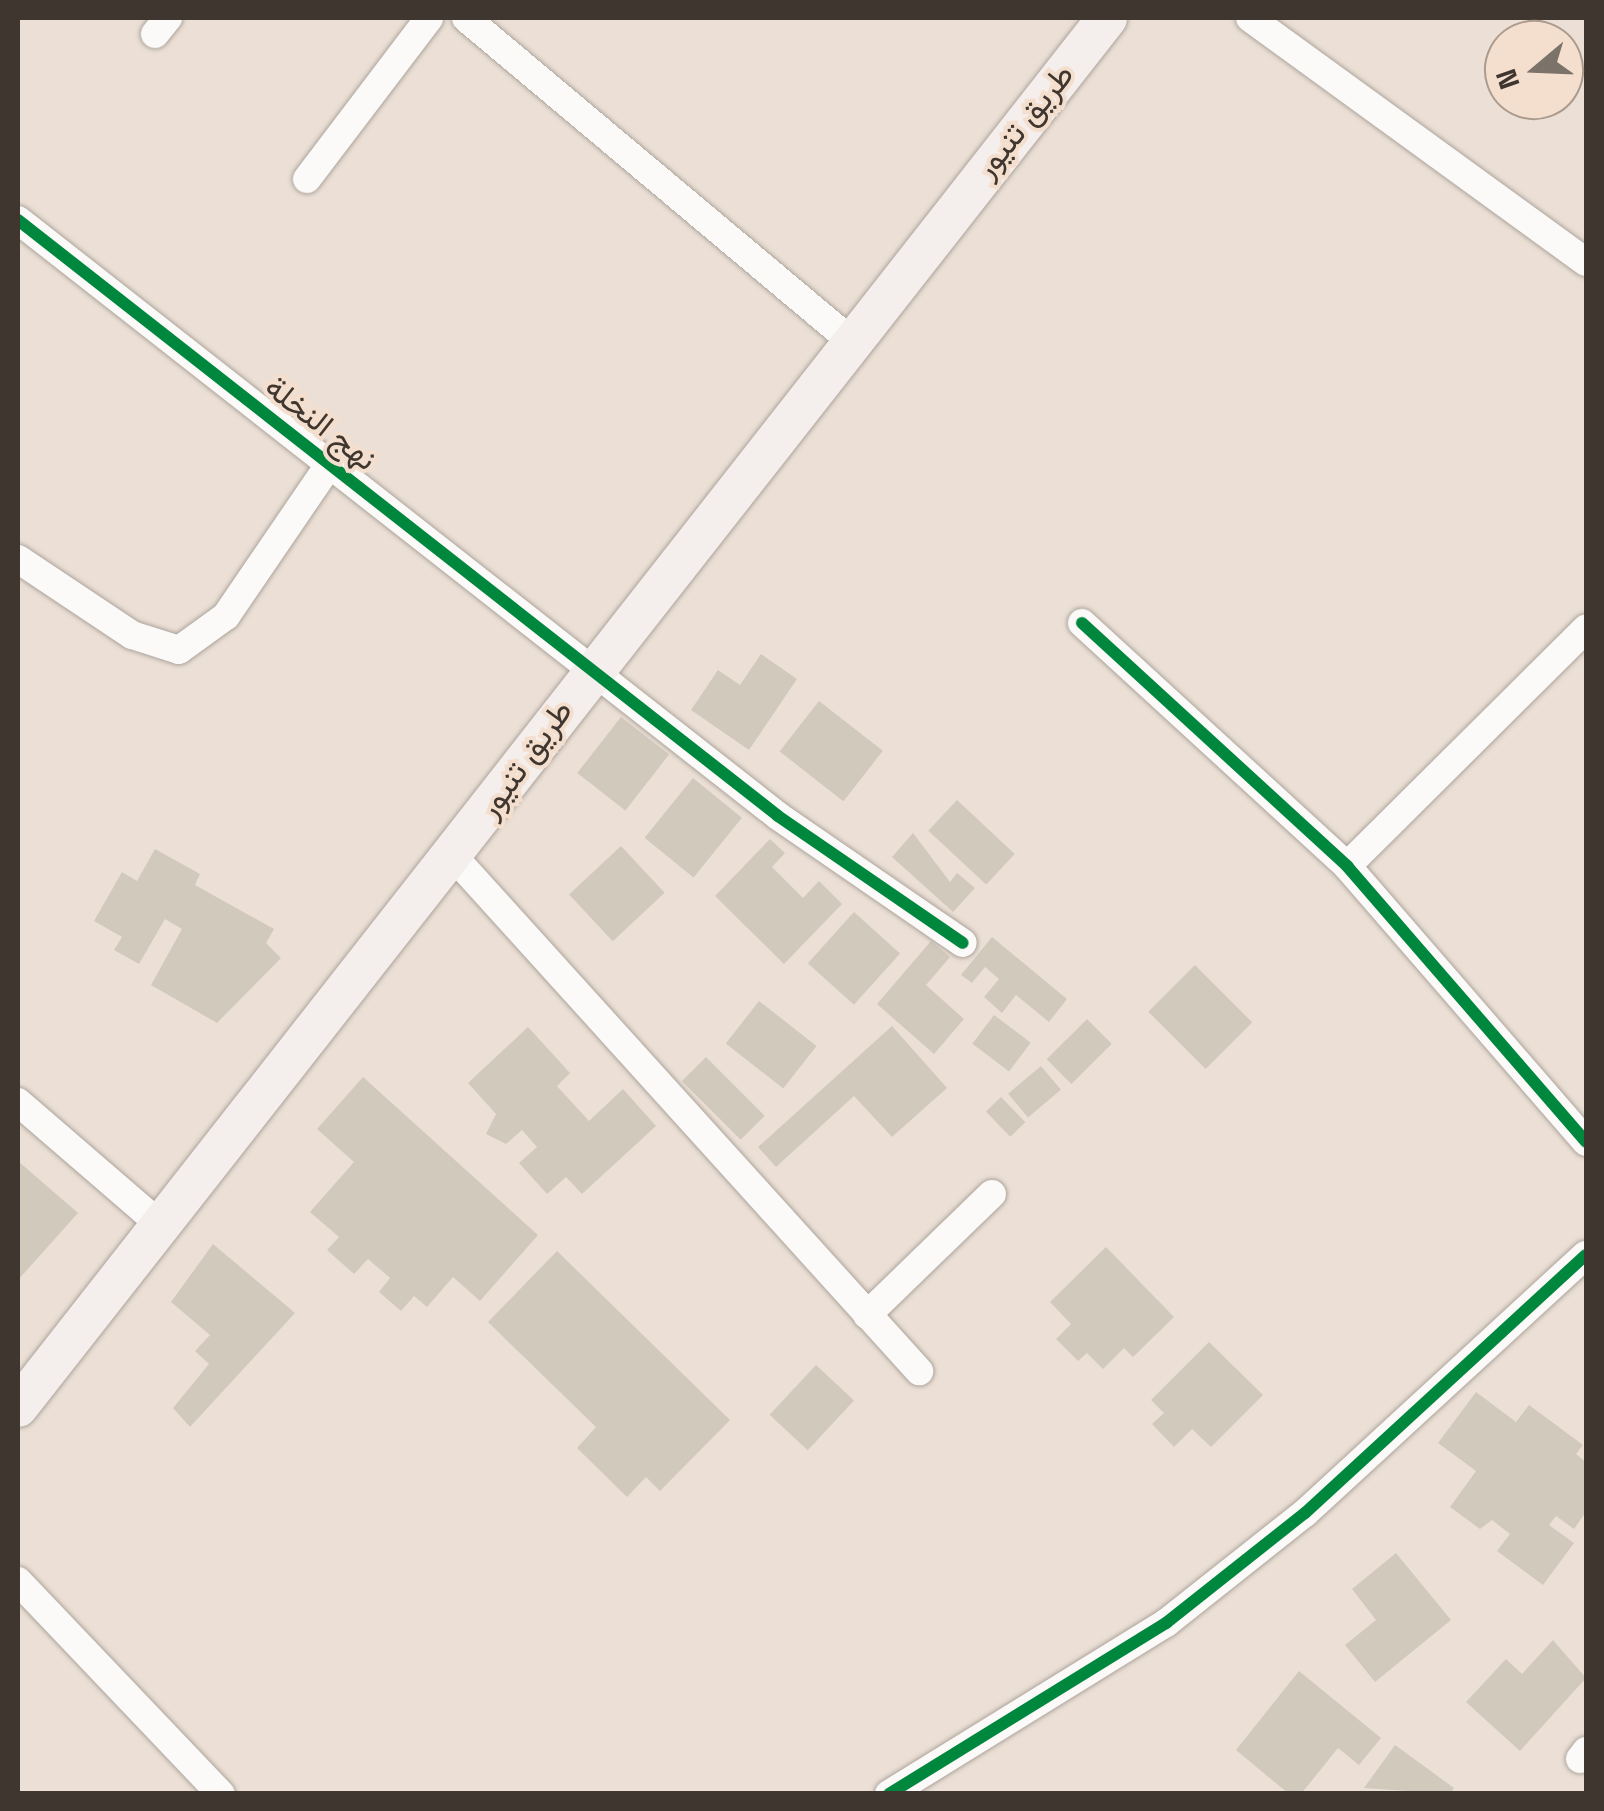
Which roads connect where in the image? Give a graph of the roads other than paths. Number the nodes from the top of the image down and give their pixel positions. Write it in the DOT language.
graph roads {
  1 [pos="430,18"];
  2 [pos="466,18"];
  3 [pos="1107,18"];
  4 [pos="1250,18"];
  5 [pos="307,179"];
  6 [pos="22,232"];
  7 [pos="1586,262"];
  8 [pos="849,339"];
  9 [pos="329,464"];
  10 [pos="18,558"];
  11 [pos="1082,623"];
  12 [pos="1586,629"];
  13 [pos="590,671"];
  14 [pos="453,856"];
  15 [pos="1347,866"];
  16 [pos="963,943"];
  17 [pos="18,1102"];
  18 [pos="1586,1142"];
  19 [pos="992,1194"];
  20 [pos="165,1229"];
  21 [pos="1586,1254"];
  22 [pos="867,1316"];
  23 [pos="918,1372"];
  24 [pos="18,1407"];
  25 [pos="18,1581"];
  26 [pos="221,1794"];
  27 [pos="889,1794"];
  1 -- 5 [label="street"];
  2 -- 8 [label="street"];
  3 -- 8 [label="main road, طريق تنيور"];
  4 -- 7 [label="street"];
  6 -- 9 [label="street, نهج النخلة"];
  8 -- 13 [label="main road, طريق تنيور"];
  9 -- 10 [label="street"];
  9 -- 13 [label="street, نهج النخلة"];
  11 -- 15 [label="street"];
  12 -- 15 [label="street"];
  13 -- 14 [label="main road, طريق تنيور"];
  13 -- 16 [label="street, نهج النخلة"];
  14 -- 20 [label="main road, طريق تنيور"];
  14 -- 22 [label="street"];
  15 -- 18 [label="street"];
  17 -- 20 [label="street"];
  19 -- 22 [label="street"];
  20 -- 24 [label="main road, طريق تنيور"];
  21 -- 27 [label="street"];
  22 -- 23 [label="street"];
  25 -- 26 [label="street"];
}
